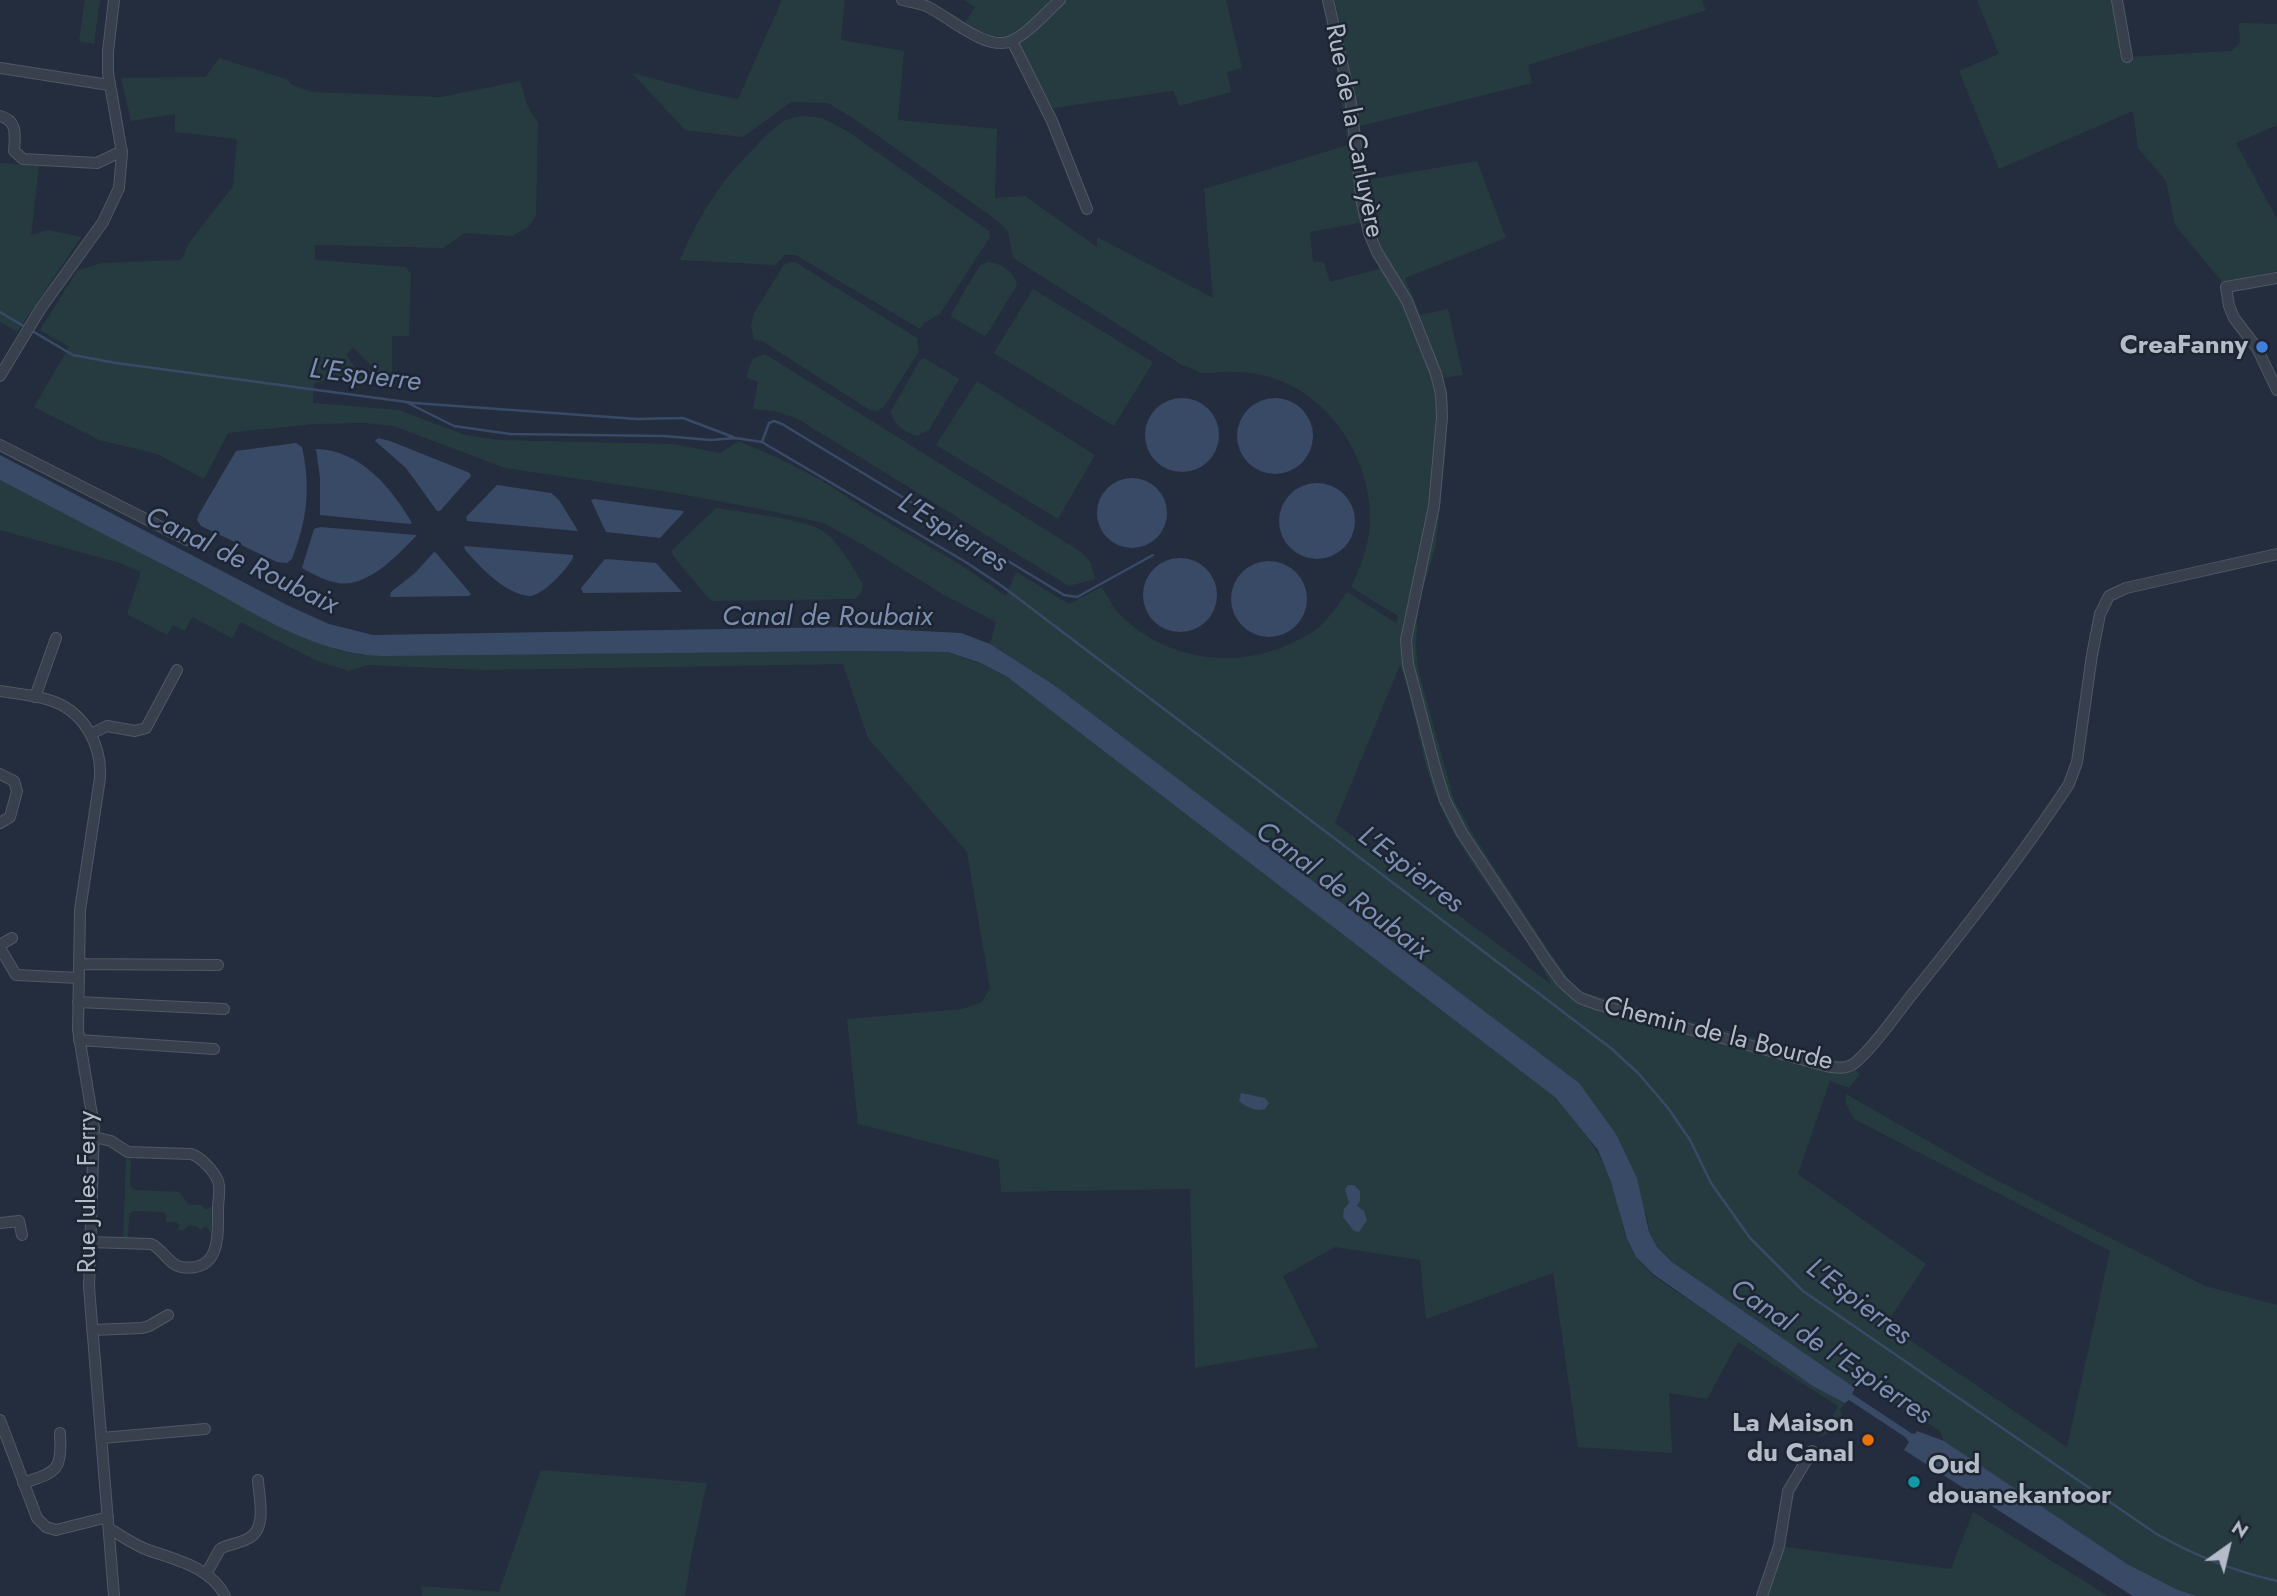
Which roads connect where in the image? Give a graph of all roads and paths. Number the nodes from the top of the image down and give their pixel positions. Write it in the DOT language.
graph roads {
  1 [pos="114,0"];
  2 [pos="902,0"];
  3 [pos="1060,0"];
  4 [pos="1328,0"];
  5 [pos="2117,0"];
  6 [pos="1012,41"];
  7 [pos="2127,57"];
  8 [pos="0,68"];
  9 [pos="109,85"];
  10 [pos="0,117"];
  11 [pos="122,151"];
  12 [pos="1087,209"];
  13 [pos="2277,278"];
  14 [pos="1436,374"];
  15 [pos="0,376"];
  16 [pos="2277,390"];
  17 [pos="0,445"];
  18 [pos="187,540"];
  19 [pos="2277,554"];
  20 [pos="56,638"];
  21 [pos="177,670"];
  22 [pos="0,691"];
  23 [pos="35,697"];
  24 [pos="91,734"];
  25 [pos="0,774"];
  26 [pos="0,823"];
  27 [pos="12,938"];
  28 [pos="0,947"];
  29 [pos="79,964"];
  30 [pos="218,965"];
  31 [pos="79,978"];
  32 [pos="78,1002"];
  33 [pos="224,1009"];
  34 [pos="79,1040"];
  35 [pos="214,1049"];
  36 [pos="94,1137"];
  37 [pos="0,1223"];
  38 [pos="22,1235"];
  39 [pos="90,1242"];
  40 [pos="167,1315"];
  41 [pos="92,1330"];
  42 [pos="0,1420"];
  43 [pos="205,1429"];
  44 [pos="60,1433"];
  45 [pos="102,1438"];
  46 [pos="1812,1451"];
  47 [pos="258,1480"];
  48 [pos="23,1483"];
  49 [pos="109,1523"];
  50 [pos="206,1574"];
  51 [pos="114,1596"];
  52 [pos="225,1596"];
  53 [pos="1762,1596"];
  1 -- 9 [label="street"];
  2 -- 6 [label="street"];
  3 -- 6 [label="street"];
  4 -- 14 [label="street, Rue de la Carluyère"];
  5 -- 7 [label="street"];
  6 -- 12 [label="street"];
  8 -- 9 [label="street"];
  9 -- 11 [label="street"];
  10 -- 11 [label="street"];
  11 -- 15 [label="street"];
  13 -- 16 [label="street"];
  14 -- 19 [label="street, Chemin de la Bourde"];
  17 -- 18 [label="street"];
  20 -- 23 [label="street"];
  21 -- 24 [label="street"];
  22 -- 23 [label="street, Rue Jules Ferry"];
  23 -- 24 [label="street, Rue Jules Ferry"];
  24 -- 29 [label="street, Rue Jules Ferry"];
  25 -- 26 [label="street"];
  27 -- 28 [label="street"];
  28 -- 31 [label="street"];
  29 -- 30 [label="street"];
  29 -- 31 [label="street, Rue Jules Ferry"];
  31 -- 32 [label="street, Rue Jules Ferry"];
  32 -- 33 [label="street"];
  32 -- 34 [label="street, Rue Jules Ferry"];
  34 -- 35 [label="street"];
  34 -- 36 [label="street, Rue Jules Ferry"];
  36 -- 39 [label="street, Rue Jules Ferry"];
  36 -- 39 [label="street"];
  37 -- 38 [label="street"];
  39 -- 41 [label="street, Rue Jules Ferry"];
  40 -- 41 [label="street"];
  41 -- 45 [label="street, Rue Jules Ferry"];
  42 -- 48 [label="street"];
  43 -- 45 [label="street"];
  44 -- 48 [label="street"];
  45 -- 49 [label="street, Rue Jules Ferry"];
  46 -- 53 [label="street"];
  47 -- 50 [label="street"];
  48 -- 49 [label="street"];
  49 -- 50 [label="street"];
  49 -- 51 [label="street, Rue Jules Ferry"];
  50 -- 52 [label="street"];
}
